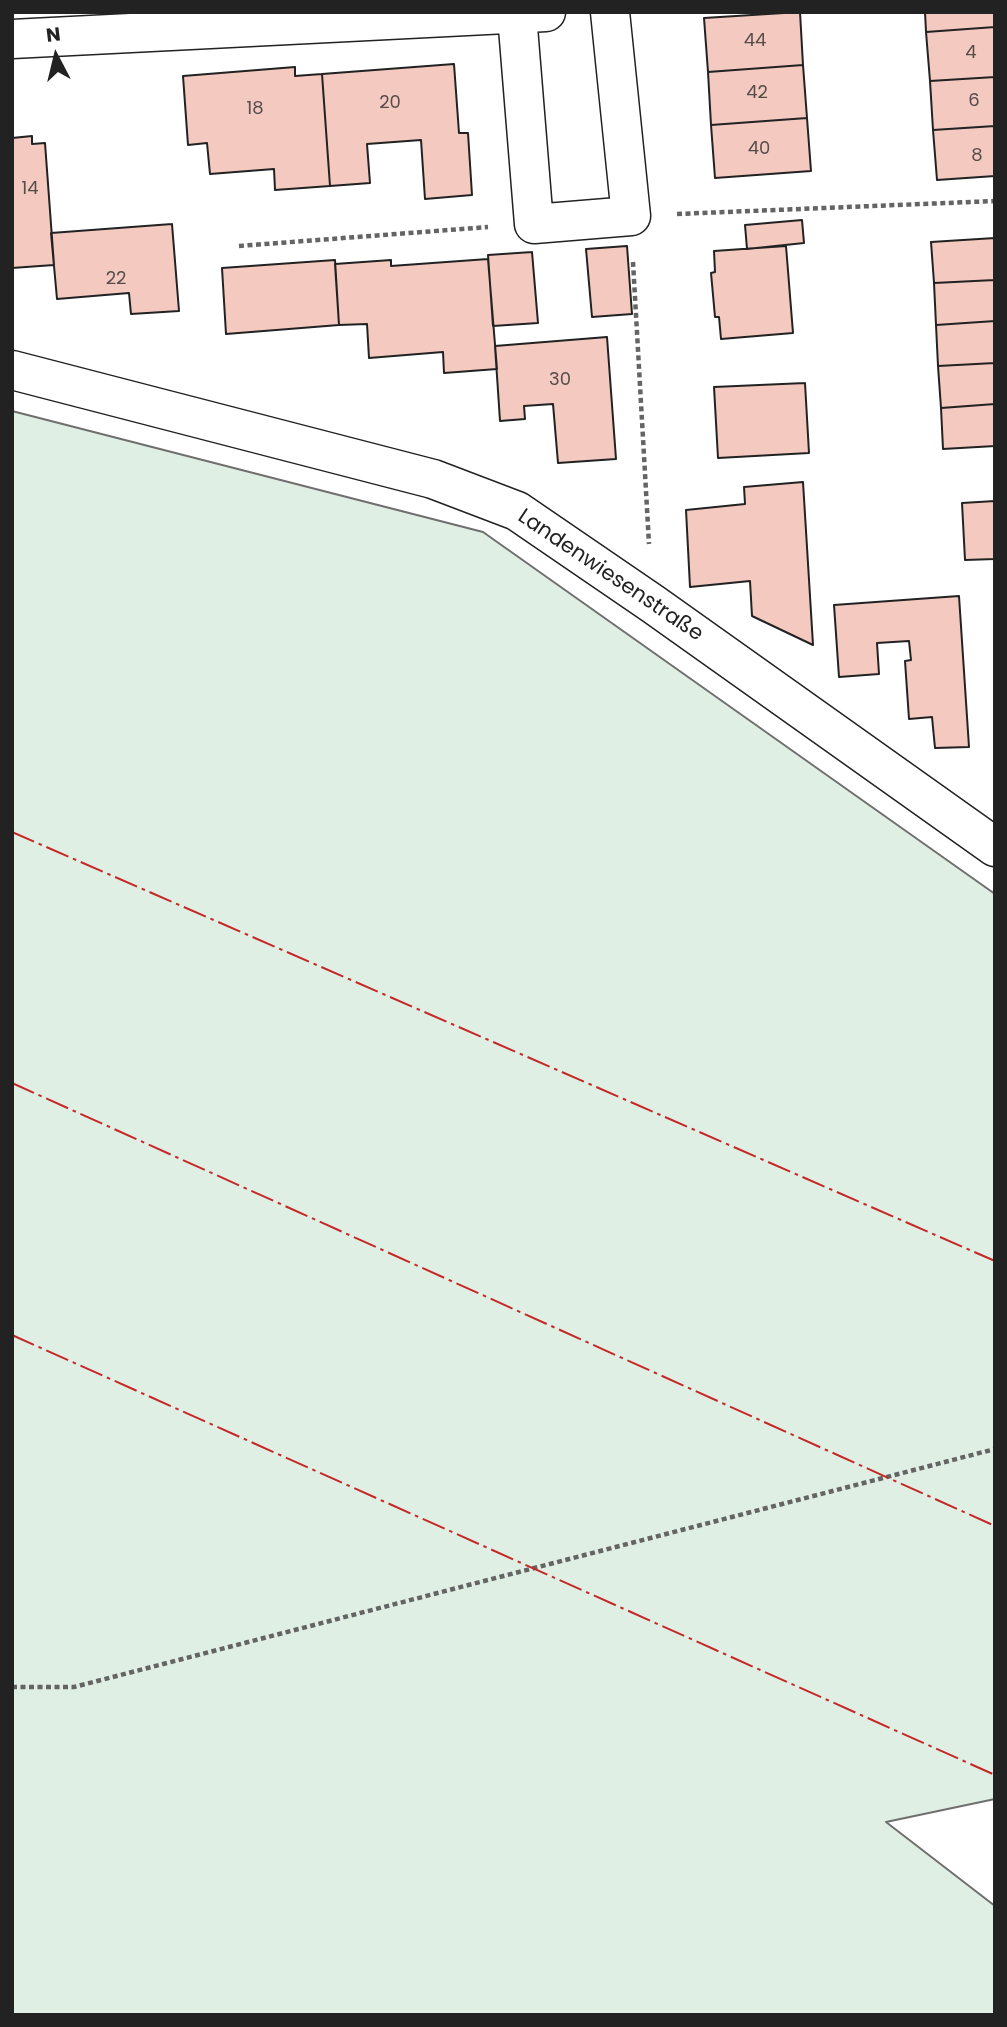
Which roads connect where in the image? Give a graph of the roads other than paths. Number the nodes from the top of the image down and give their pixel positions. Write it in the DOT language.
graph roads {
  1 [pos="610,12"];
  2 [pos="531,13"];
  3 [pos="12,39"];
  4 [pos="12,370"];
  5 [pos="995,848"];
  1 -- 2 [label="street"];
  2 -- 3 [label="street"];
  4 -- 5 [label="street, Landenwiesenstraße"];
}
